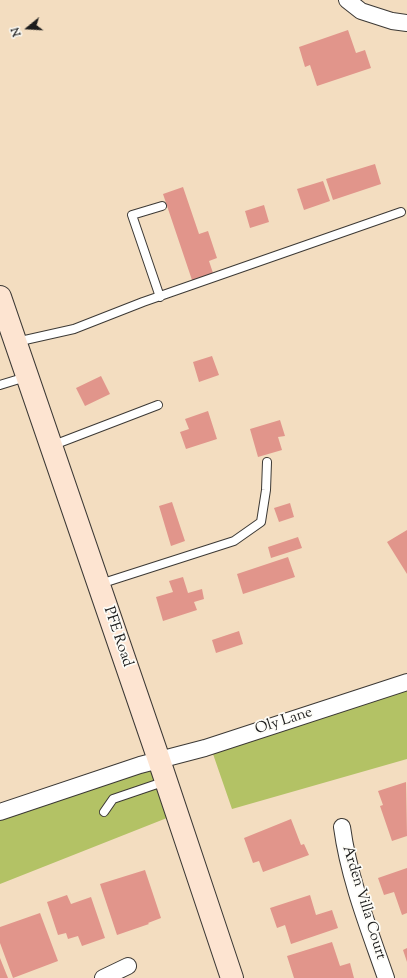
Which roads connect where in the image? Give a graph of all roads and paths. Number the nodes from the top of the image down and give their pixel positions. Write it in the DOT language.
graph roads {
  1 [pos="347,0"];
  2 [pos="407,23"];
  3 [pos="162,206"];
  4 [pos="401,212"];
  5 [pos="0,297"];
  6 [pos="160,297"];
  7 [pos="15,343"];
  8 [pos="27,376"];
  9 [pos="0,385"];
  10 [pos="158,405"];
  11 [pos="51,446"];
  12 [pos="267,462"];
  13 [pos="99,584"];
  14 [pos="407,682"];
  15 [pos="159,760"];
  16 [pos="166,781"];
  17 [pos="0,812"];
  18 [pos="104,812"];
  19 [pos="342,827"];
  20 [pos="128,966"];
  21 [pos="103,978"];
  22 [pos="232,978"];
  23 [pos="386,978"];
  1 -- 2 [label="street"];
  3 -- 6 [label="lane"];
  4 -- 6 [label="lane"];
  5 -- 7 [label="main road, PFE Road"];
  6 -- 7 [label="lane"];
  7 -- 8 [label="main road, PFE Road"];
  8 -- 9 [label="lane"];
  8 -- 11 [label="main road, PFE Road"];
  10 -- 11 [label="lane"];
  11 -- 13 [label="main road, PFE Road"];
  12 -- 13 [label="lane"];
  13 -- 15 [label="main road, PFE Road"];
  14 -- 15 [label="street, Oly Lane"];
  15 -- 16 [label="main road, PFE Road"];
  15 -- 17 [label="street, Oly Lane"];
  16 -- 18 [label="lane"];
  16 -- 22 [label="main road, PFE Road"];
  19 -- 23 [label="street, Arden Villa Court"];
  20 -- 21 [label="street"];
}
